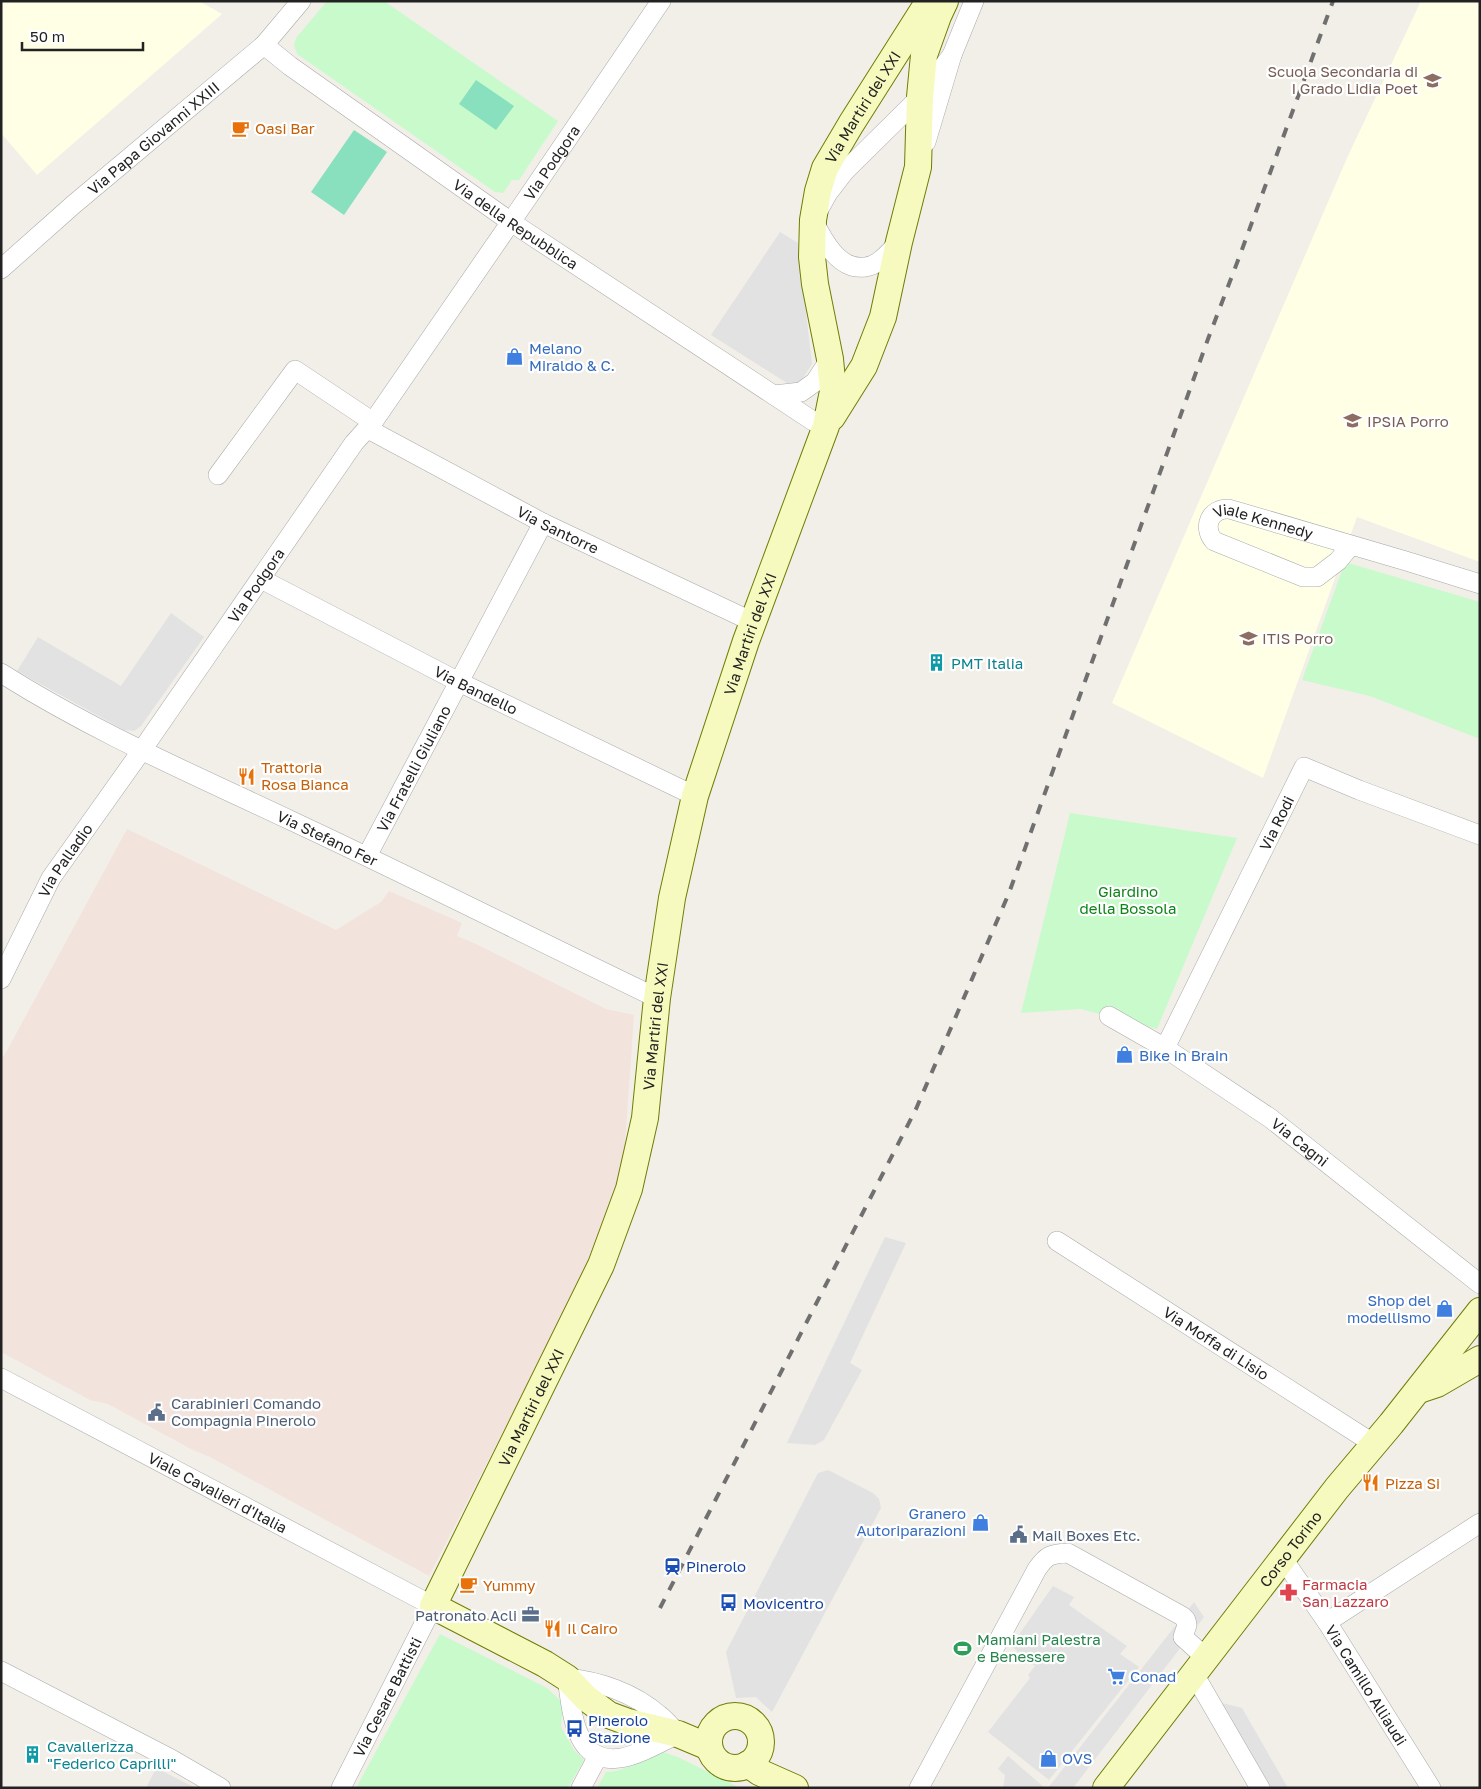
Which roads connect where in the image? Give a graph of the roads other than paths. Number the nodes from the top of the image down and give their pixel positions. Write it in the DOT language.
graph roads {
  1 [pos="301,1"];
  2 [pos="660,1"];
  3 [pos="929,1"];
  4 [pos="946,1"];
  5 [pos="974,1"];
  6 [pos="264,45"];
  7 [pos="952,55"];
  8 [pos="920,96"];
  9 [pos="918,167"];
  10 [pos="813,220"];
  11 [pos="511,222"];
  12 [pos="899,242"];
  13 [pos="1,269"];
  14 [pos="830,359"];
  15 [pos="774,395"];
  16 [pos="370,426"];
  17 [pos="826,426"];
  18 [pos="218,475"];
  19 [pos="543,523"];
  20 [pos="1351,545"];
  21 [pos="261,580"];
  22 [pos="1480,584"];
  23 [pos="753,622"];
  24 [pos="1,673"];
  25 [pos="460,682"];
  26 [pos="142,750"];
  27 [pos="695,796"];
  28 [pos="1480,834"];
  29 [pos="367,856"];
  30 [pos="1,979"];
  31 [pos="657,998"];
  32 [pos="1110,1016"];
  33 [pos="1165,1048"];
  34 [pos="1057,1241"];
  35 [pos="1480,1284"];
  36 [pos="1480,1311"];
  37 [pos="1480,1359"];
  38 [pos="1,1378"];
  39 [pos="1418,1390"];
  40 [pos="1374,1444"];
  41 [pos="1480,1523"];
  42 [pos="1283,1558"];
  43 [pos="433,1606"];
  44 [pos="1327,1622"];
  45 [pos="1200,1666"];
  46 [pos="1,1670"];
  47 [pos="567,1678"];
  48 [pos="678,1734"];
  49 [pos="709,1747"];
  50 [pos="748,1764"];
  51 [pos="589,1772"];
  52 [pos="221,1788"];
  53 [pos="342,1788"];
  54 [pos="795,1788"];
  55 [pos="919,1788"];
  56 [pos="1106,1788"];
  57 [pos="1260,1788"];
  58 [pos="1431,1788"];
  1 -- 6 [label="street, Via Papa Giovanni XXIII"];
  2 -- 11 [label="street, Via Podgora"];
  3 -- 10 [label="street, Via Martiri del XXI"];
  4 -- 8 [label="street, Via Martiri del XXI"];
  5 -- 7 [label="street"];
  6 -- 11 [label="street, Via della Repubblica"];
  6 -- 13 [label="street, Via Papa Giovanni XXIII"];
  7 -- 8 [label="street, Via Martiri del XXI"];
  7 -- 9 [label="street, Via Martiri del XXI"];
  8 -- 9 [label="street, Via Martiri del XXI"];
  8 -- 10 [label="street, Via Martiri del XXI"];
  9 -- 12 [label="street, Via Martiri del XXI"];
  10 -- 12 [label="street"];
  10 -- 14 [label="street, Via Martiri del XXI"];
  11 -- 15 [label="street, Via della Repubblica"];
  11 -- 16 [label="street, Via Podgora"];
  12 -- 17 [label="street, Via Martiri del XXI"];
  14 -- 15 [label="street"];
  14 -- 17 [label="street, Via Martiri del XXI"];
  15 -- 17 [label="street, Via della Repubblica"];
  16 -- 18 [label="street"];
  16 -- 19 [label="street, Via Santorre"];
  16 -- 21 [label="street, Via Podgora"];
  17 -- 23 [label="street, Via Martiri del XXI"];
  19 -- 23 [label="street, Via Santorre"];
  19 -- 25 [label="street, Via Fratelli Giuliano"];
  20 -- 20 [label="street, Viale Kennedy"];
  20 -- 22 [label="street, Viale Kennedy"];
  21 -- 25 [label="street, Via Bandello"];
  21 -- 26 [label="street, Via Podgora"];
  23 -- 27 [label="street, Via Martiri del XXI"];
  24 -- 26 [label="street, Via Stefano Fer"];
  25 -- 27 [label="street, Via Bandello"];
  25 -- 29 [label="street, Via Fratelli Giuliano"];
  26 -- 29 [label="street, Via Stefano Fer"];
  26 -- 30 [label="street, Via Palladio"];
  27 -- 31 [label="street, Via Martiri del XXI"];
  28 -- 33 [label="street, Via Rodi"];
  29 -- 31 [label="street, Via Stefano Fer"];
  31 -- 43 [label="street, Via Martiri del XXI"];
  32 -- 33 [label="street, Via Cagni"];
  33 -- 35 [label="street, Via Cagni"];
  34 -- 40 [label="street, Via Moffa di Lisio"];
  36 -- 39 [label="street, Corso Torino"];
  37 -- 39 [label="street"];
  38 -- 43 [label="street, Viale Cavalieri d'Italia"];
  39 -- 40 [label="street, Corso Torino"];
  40 -- 42 [label="street, Corso Torino"];
  41 -- 44 [label="street"];
  42 -- 44 [label="street, Via Camillo Alliaudi"];
  42 -- 45 [label="street, Corso Torino"];
  43 -- 47 [label="street"];
  43 -- 53 [label="street, Via Cesare Battisti"];
  44 -- 58 [label="street, Via Camillo Alliaudi"];
  45 -- 55 [label="street"];
  45 -- 56 [label="street, Corso Torino"];
  45 -- 57 [label="street"];
  46 -- 52 [label="street"];
  47 -- 48 [label="street"];
  47 -- 51 [label="street"];
  48 -- 49 [label="street"];
  48 -- 51 [label="street"];
  49 -- 50 [label="street"];
  49 -- 50 [label="street"];
  50 -- 54 [label="street"];
}
